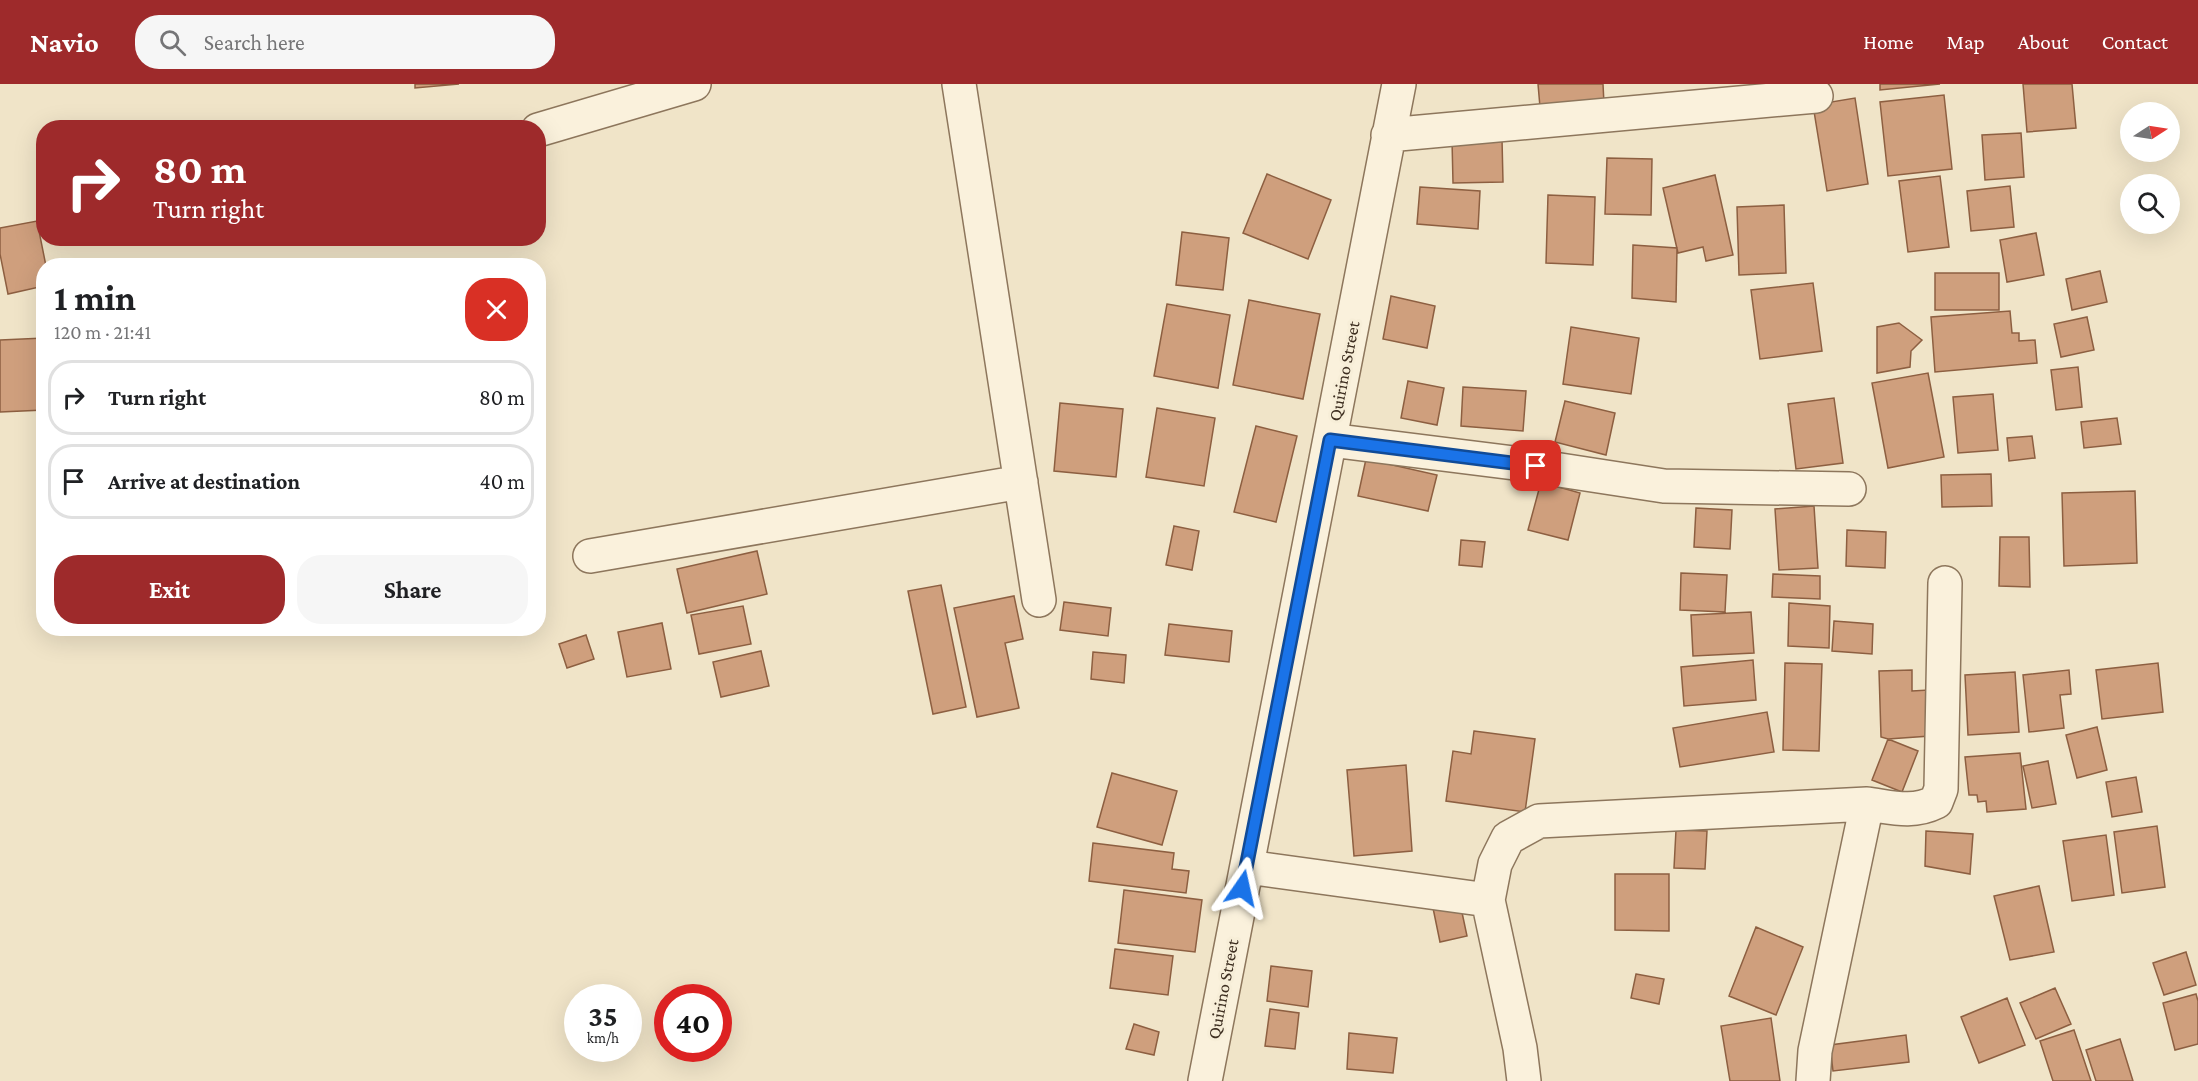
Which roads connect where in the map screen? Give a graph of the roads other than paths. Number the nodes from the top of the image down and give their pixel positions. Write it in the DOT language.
graph roads {
  1 [pos="694,84"];
  2 [pos="959,84"];
  3 [pos="1399,84"];
  4 [pos="1815,96"];
  5 [pos="546,128"];
  6 [pos="1388,135"];
  7 [pos="1330,440"];
  8 [pos="1021,482"];
  9 [pos="1849,489"];
  10 [pos="590,556"];
  11 [pos="1945,582"];
  12 [pos="1039,600"];
  13 [pos="1867,804"];
  14 [pos="1247,867"];
  15 [pos="1488,900"];
  16 [pos="1204,1081"];
  17 [pos="1524,1081"];
  18 [pos="1813,1081"];
  1 -- 5 [label="street"];
  2 -- 8 [label="street"];
  3 -- 6 [label="street, Quirino Street"];
  4 -- 6 [label="street"];
  6 -- 7 [label="street, Quirino Street"];
  7 -- 9 [label="street"];
  7 -- 14 [label="street, Quirino Street"];
  8 -- 10 [label="street"];
  8 -- 12 [label="street"];
  11 -- 13 [label="street"];
  13 -- 15 [label="street"];
  13 -- 18 [label="street"];
  14 -- 15 [label="street"];
  14 -- 16 [label="street, Quirino Street"];
  15 -- 17 [label="street"];
}
